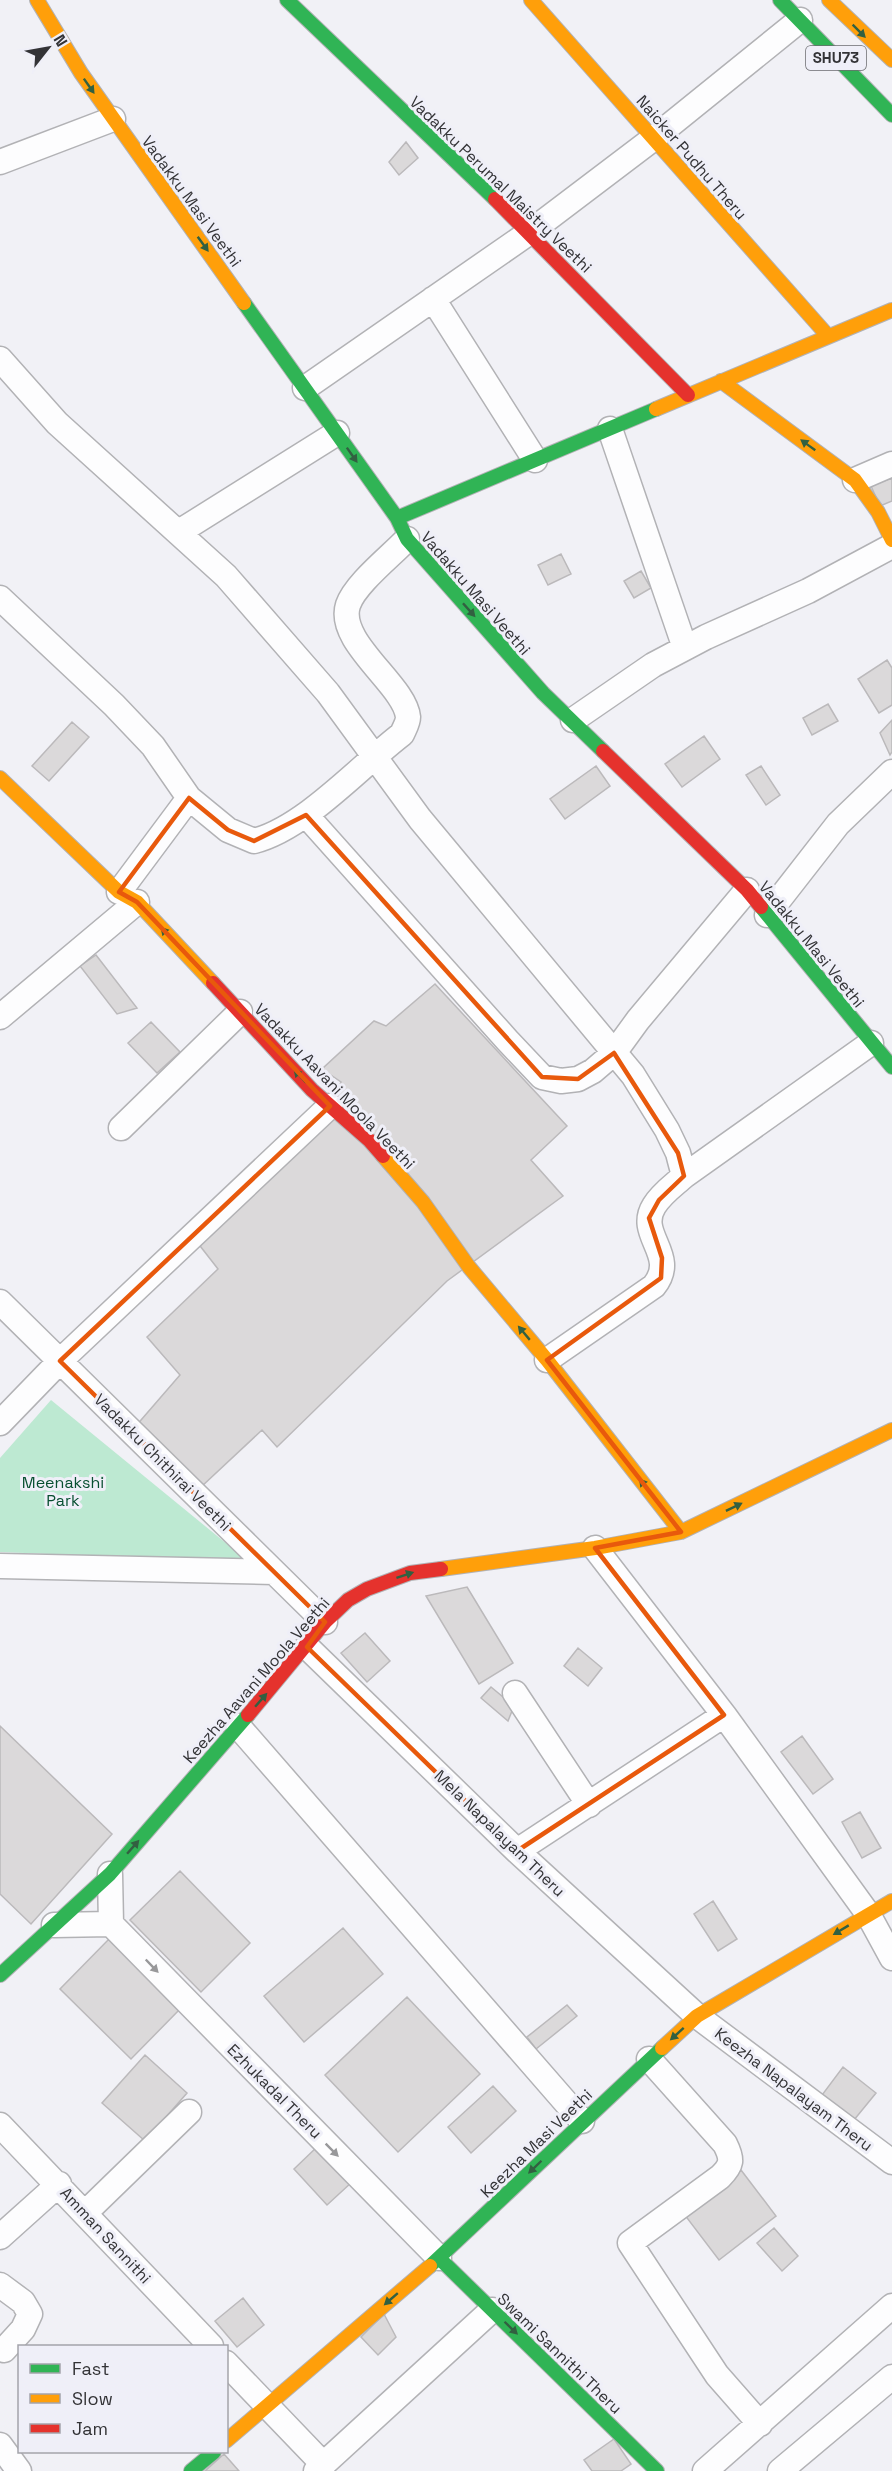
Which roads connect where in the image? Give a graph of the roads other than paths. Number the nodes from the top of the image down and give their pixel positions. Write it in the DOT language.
graph roads {
  1 [pos="37,0"];
  2 [pos="286,0"];
  3 [pos="531,0"];
  4 [pos="780,0"];
  5 [pos="829,0"];
  6 [pos="800,20"];
  7 [pos="892,60"];
  8 [pos="892,116"];
  9 [pos="113,119"];
  10 [pos="654,138"];
  11 [pos="0,162"];
  12 [pos="530,232"];
  13 [pos="433,299"];
  14 [pos="892,310"];
  15 [pos="828,336"];
  16 [pos="0,359"];
  17 [pos="721,381"];
  18 [pos="306,388"];
  19 [pos="688,395"];
  20 [pos="610,429"];
  21 [pos="337,433"];
  22 [pos="535,460"];
  23 [pos="892,464"];
  24 [pos="855,480"];
  25 [pos="402,529"];
  26 [pos="179,532"];
  27 [pos="892,540"];
  28 [pos="892,546"];
  29 [pos="0,598"];
  30 [pos="685,648"];
  31 [pos="573,720"];
  32 [pos="373,756"];
  33 [pos="892,772"];
  34 [pos="0,778"];
  35 [pos="189,798"];
  36 [pos="306,815"];
  37 [pos="747,890"];
  38 [pos="128,897"];
  39 [pos="767,915"];
  40 [pos="240,1012"];
  41 [pos="0,1017"];
  42 [pos="872,1043"];
  43 [pos="614,1053"];
  44 [pos="892,1068"];
  45 [pos="330,1106"];
  46 [pos="121,1128"];
  47 [pos="684,1176"];
  48 [pos="0,1302"];
  49 [pos="547,1360"];
  50 [pos="60,1361"];
  51 [pos="0,1424"];
  52 [pos="892,1430"];
  53 [pos="681,1532"];
  54 [pos="595,1548"];
  55 [pos="0,1566"];
  56 [pos="274,1572"];
  57 [pos="325,1622"];
  58 [pos="307,1647"];
  59 [pos="515,1693"];
  60 [pos="724,1715"];
  61 [pos="238,1726"];
  62 [pos="589,1805"];
  63 [pos="517,1851"];
  64 [pos="110,1874"];
  65 [pos="892,1901"];
  66 [pos="868,1914"];
  67 [pos="111,1924"];
  68 [pos="54,1925"];
  69 [pos="892,1958"];
  70 [pos="0,1975"];
  71 [pos="697,2016"];
  72 [pos="649,2059"];
  73 [pos="189,2112"];
  74 [pos="582,2121"];
  75 [pos="0,2124"];
  76 [pos="892,2162"];
  77 [pos="59,2184"];
  78 [pos="85,2212"];
  79 [pos="0,2236"];
  80 [pos="439,2258"];
  81 [pos="0,2285"];
  82 [pos="892,2306"];
  83 [pos="492,2310"];
  84 [pos="210,2345"];
  85 [pos="4,2349"];
  86 [pos="228,2365"];
  87 [pos="892,2377"];
  88 [pos="267,2406"];
  89 [pos="760,2424"];
  90 [pos="228,2439"];
  91 [pos="0,2445"];
  92 [pos="212,2453"];
  93 [pos="319,2468"];
  94 [pos="19,2471"];
  95 [pos="191,2471"];
  96 [pos="657,2471"];
  97 [pos="705,2471"];
  98 [pos="780,2471"];
  1 -- 9 [label="main road, Vadakku Masi Veethi, one-way"];
  2 -- 12 [label="main road, Vadakku Perumal Maistry Veethi"];
  3 -- 10 [label="main road, Naicker Pudhu Theru"];
  4 -- 6 [label="main road, SHU73"];
  5 -- 7 [label="main road, SHU73, one-way"];
  6 -- 8 [label="main road, SHU73"];
  6 -- 10 [label="street"];
  9 -- 11 [label="street"];
  9 -- 18 [label="main road, Vadakku Masi Veethi, one-way"];
  10 -- 12 [label="street"];
  10 -- 15 [label="main road, Naicker Pudhu Theru"];
  12 -- 13 [label="street"];
  12 -- 19 [label="main road, Vadakku Perumal Maistry Veethi"];
  13 -- 18 [label="street"];
  13 -- 22 [label="street"];
  14 -- 15 [label="main road"];
  15 -- 17 [label="main road"];
  16 -- 26 [label="street"];
  17 -- 19 [label="main road"];
  24 -- 17 [label="main road, one-way"];
  18 -- 21 [label="main road, Vadakku Masi Veethi"];
  19 -- 20 [label="main road"];
  20 -- 22 [label="main road"];
  20 -- 30 [label="street"];
  21 -- 25 [label="main road, Vadakku Masi Veethi, one-way"];
  21 -- 26 [label="street"];
  22 -- 25 [label="main road"];
  23 -- 24 [label="street"];
  24 -- 27 [label="main road"];
  25 -- 31 [label="main road, Vadakku Masi Veethi, one-way"];
  25 -- 32 [label="street"];
  26 -- 32 [label="street"];
  28 -- 30 [label="street"];
  29 -- 35 [label="street"];
  30 -- 31 [label="street"];
  31 -- 37 [label="main road, Vadakku Masi Veethi"];
  32 -- 36 [label="street"];
  32 -- 43 [label="street"];
  33 -- 39 [label="street"];
  34 -- 38 [label="main road, Vadakku Aavani Moola Veethi"];
  35 -- 36 [label="street"];
  35 -- 38 [label="street"];
  36 -- 43 [label="street"];
  37 -- 39 [label="main road, Vadakku Masi Veethi"];
  37 -- 43 [label="street"];
  40 -- 38 [label="main road, Vadakku Aavani Moola Veethi, one-way"];
  38 -- 41 [label="street"];
  39 -- 42 [label="main road, Vadakku Masi Veethi"];
  45 -- 40 [label="main road, Vadakku Aavani Moola Veethi, one-way"];
  40 -- 46 [label="street"];
  42 -- 44 [label="main road, Vadakku Masi Veethi"];
  42 -- 47 [label="street"];
  43 -- 47 [label="street"];
  49 -- 45 [label="main road, Vadakku Aavani Moola Veethi, one-way"];
  45 -- 50 [label="street"];
  47 -- 49 [label="street"];
  48 -- 50 [label="street, Vadakku Chithirai Veethi"];
  53 -- 49 [label="main road, Vadakku Aavani Moola Veethi, one-way"];
  50 -- 51 [label="street"];
  50 -- 56 [label="street, Vadakku Chithirai Veethi"];
  53 -- 52 [label="main road, Keezha Aavani Moola Veethi, one-way"];
  53 -- 54 [label="main road, Keezha Aavani Moola Veethi"];
  57 -- 54 [label="main road, Keezha Aavani Moola Veethi, one-way"];
  54 -- 60 [label="street"];
  55 -- 56 [label="street"];
  56 -- 57 [label="street, Vadakku Chithirai Veethi"];
  57 -- 58 [label="main road, Keezha Aavani Moola Veethi"];
  61 -- 58 [label="main road, Keezha Aavani Moola Veethi, one-way"];
  58 -- 63 [label="street, Mela Napalayam Theru"];
  59 -- 62 [label="street"];
  60 -- 62 [label="street"];
  60 -- 66 [label="street"];
  64 -- 61 [label="main road, Keezha Aavani Moola Veethi, one-way"];
  61 -- 74 [label="street"];
  62 -- 63 [label="street"];
  63 -- 71 [label="street, Mela Napalayam Theru"];
  64 -- 67 [label="street"];
  64 -- 68 [label="main road, Keezha Aavani Moola Veethi"];
  65 -- 66 [label="main road, Keezha Masi Veethi"];
  66 -- 69 [label="street"];
  66 -- 71 [label="main road, Keezha Masi Veethi, one-way"];
  67 -- 68 [label="street"];
  67 -- 80 [label="street, Ezhukadal Theru, one-way"];
  68 -- 70 [label="main road, Keezha Aavani Moola Veethi"];
  71 -- 72 [label="main road, Keezha Masi Veethi, one-way"];
  71 -- 76 [label="street, Keezha Napalayam Theru"];
  72 -- 74 [label="main road, Keezha Masi Veethi"];
  72 -- 89 [label="street"];
  73 -- 78 [label="street"];
  74 -- 80 [label="main road, Keezha Masi Veethi, one-way"];
  75 -- 77 [label="street, Amman Sannithi"];
  77 -- 78 [label="street, Amman Sannithi"];
  77 -- 79 [label="street"];
  78 -- 84 [label="street, Amman Sannithi"];
  80 -- 83 [label="main road, Swami Sannithi Theru"];
  80 -- 88 [label="main road, Keezha Masi Veethi, one-way"];
  81 -- 85 [label="street"];
  82 -- 89 [label="street"];
  83 -- 93 [label="street"];
  83 -- 96 [label="main road, Swami Sannithi Theru, one-way"];
  86 -- 88 [label="street"];
  87 -- 98 [label="street"];
  88 -- 90 [label="main road, Keezha Masi Veethi"];
  88 -- 93 [label="street"];
  89 -- 97 [label="street"];
  91 -- 94 [label="street"];
  92 -- 95 [label="main road"];
}
